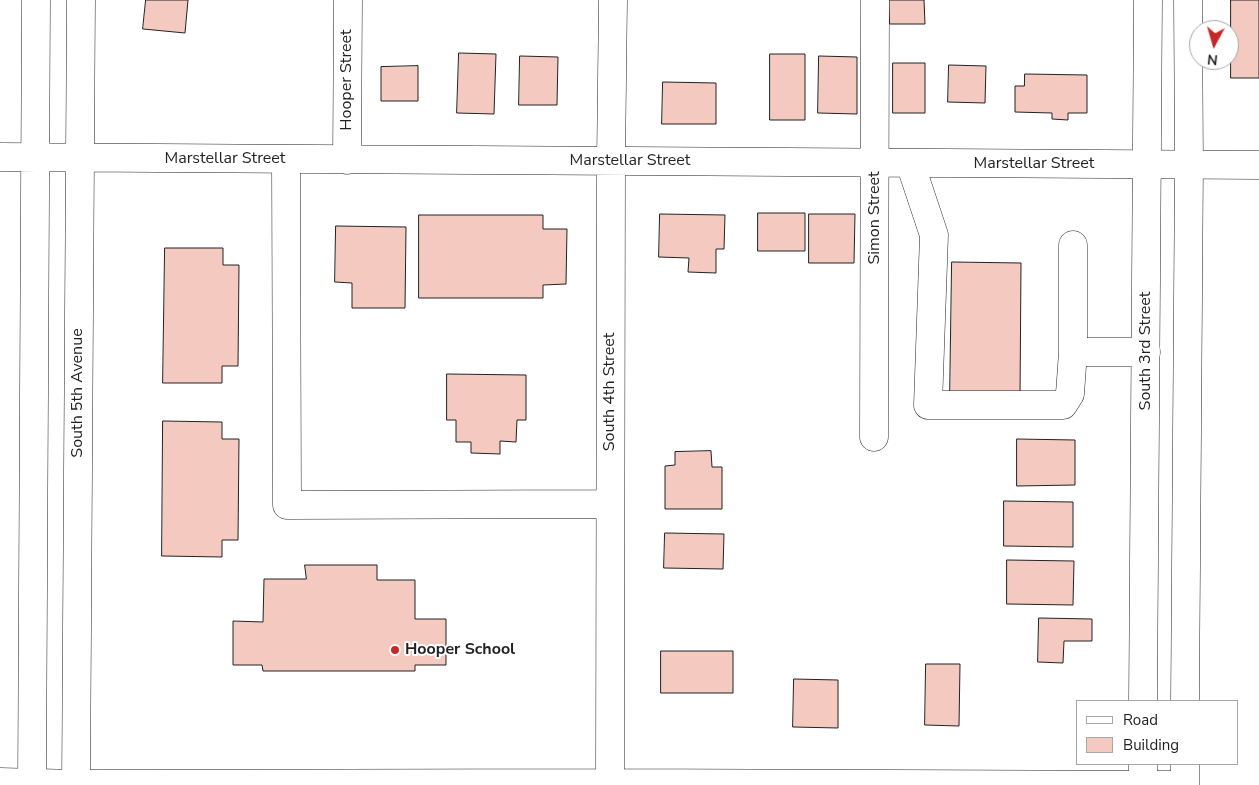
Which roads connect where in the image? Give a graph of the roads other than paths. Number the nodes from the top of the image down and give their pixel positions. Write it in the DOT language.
graph roads {
  1 [pos="36,0"];
  2 [pos="80,0"];
  3 [pos="348,0"];
  4 [pos="612,0"];
  5 [pos="875,0"];
  6 [pos="1148,0"];
  7 [pos="1188,0"];
  8 [pos="0,158"];
  9 [pos="36,158"];
  10 [pos="80,158"];
  11 [pos="286,159"];
  12 [pos="347,160"];
  13 [pos="611,161"];
  14 [pos="875,163"];
  15 [pos="910,163"];
  16 [pos="1147,165"];
  17 [pos="1189,165"];
  18 [pos="1259,165"];
  19 [pos="1073,245"];
  20 [pos="1073,352"];
  21 [pos="1146,352"];
  22 [pos="874,437"];
  23 [pos="610,504"];
  24 [pos="1143,700"];
  25 [pos="1185,700"];
  26 [pos="1185,765"];
  27 [pos="1143,778"];
  28 [pos="0,782"];
  29 [pos="32,784"];
  30 [pos="76,784"];
  31 [pos="610,784"];
  32 [pos="1176,785"];
  33 [pos="1185,785"];
  1 -- 9 [label="main road"];
  2 -- 10 [label="main road, South 5th Avenue"];
  3 -- 12 [label="main road, Hooper Street"];
  4 -- 13 [label="main road, South 4th Street"];
  5 -- 14 [label="main road, Simon Street"];
  6 -- 16 [label="main road, South 3rd Street"];
  7 -- 17 [label="main road"];
  8 -- 9 [label="main road, Marstellar Street"];
  9 -- 10 [label="main road, Marstellar Street"];
  9 -- 29 [label="main road"];
  10 -- 11 [label="main road, Marstellar Street"];
  10 -- 30 [label="main road, South 5th Avenue"];
  11 -- 12 [label="main road, Marstellar Street"];
  11 -- 23 [label="main road"];
  12 -- 13 [label="main road, Marstellar Street"];
  13 -- 14 [label="main road, Marstellar Street"];
  13 -- 23 [label="main road, South 4th Street"];
  14 -- 15 [label="main road, Marstellar Street"];
  14 -- 22 [label="main road, Simon Street"];
  15 -- 16 [label="main road, Marstellar Street"];
  15 -- 20 [label="main road"];
  16 -- 17 [label="main road, Marstellar Street"];
  16 -- 21 [label="main road, South 3rd Street"];
  17 -- 18 [label="main road, Marstellar Street"];
  17 -- 25 [label="main road"];
  19 -- 20 [label="main road"];
  20 -- 21 [label="main road"];
  21 -- 24 [label="main road, South 3rd Street"];
  23 -- 31 [label="main road, South 4th Street"];
  26 -- 33 [label="main road"];
  27 -- 31 [label="main road"];
  27 -- 32 [label="main road"];
  28 -- 29 [label="main road"];
  29 -- 30 [label="main road"];
  30 -- 31 [label="main road"];
}
